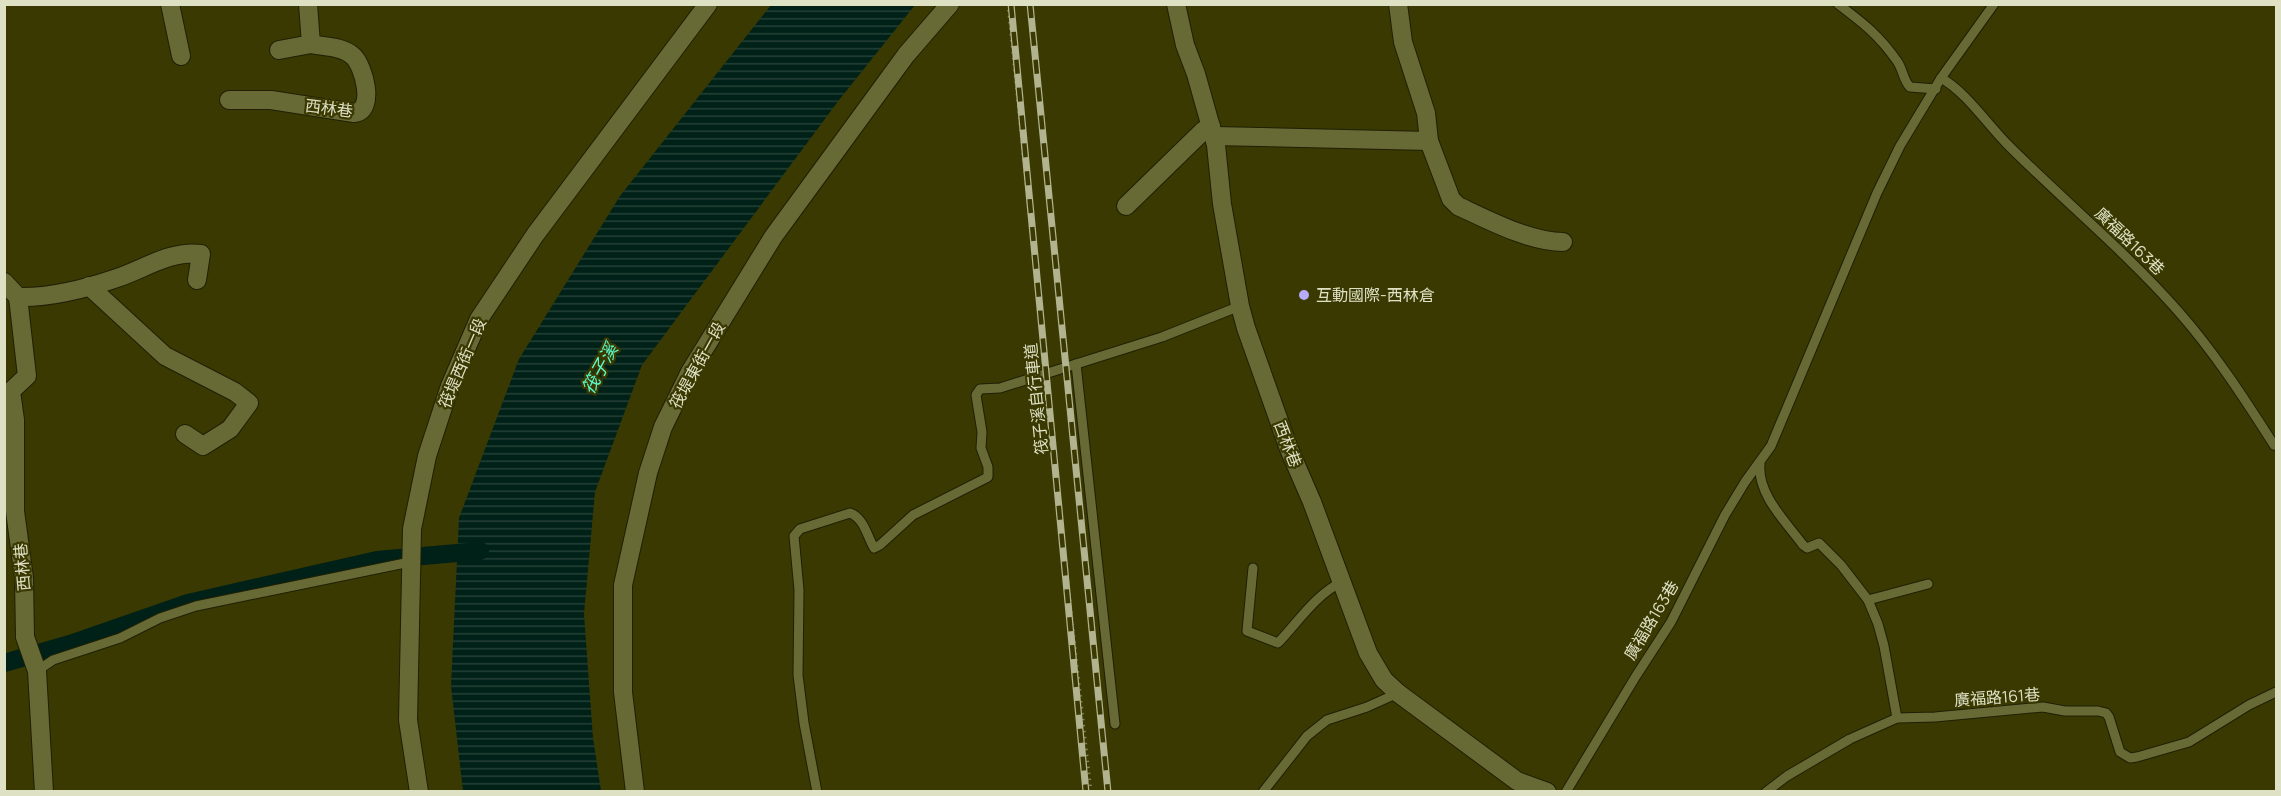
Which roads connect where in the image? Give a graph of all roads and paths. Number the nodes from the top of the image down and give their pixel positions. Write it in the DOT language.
graph roads {
  1 [pos="170,4"];
  2 [pos="308,4"];
  3 [pos="708,4"];
  4 [pos="950,4"];
  5 [pos="1008,4"];
  6 [pos="1176,4"];
  7 [pos="1398,4"];
  8 [pos="1838,4"];
  9 [pos="1994,4"];
  10 [pos="311,44"];
  11 [pos="279,50"];
  12 [pos="181,56"];
  13 [pos="1941,78"];
  14 [pos="1936,89"];
  15 [pos="229,100"];
  16 [pos="1213,131"];
  17 [pos="1429,141"];
  18 [pos="1126,206"];
  19 [pos="1563,242"];
  20 [pos="197,280"];
  21 [pos="4,282"];
  22 [pos="89,286"];
  23 [pos="18,297"];
  24 [pos="1240,306"];
  25 [pos="1076,364"];
  26 [pos="1045,374"];
  27 [pos="185,434"];
  28 [pos="2277,444"];
  29 [pos="1760,464"];
  30 [pos="410,562"];
  31 [pos="1253,568"];
  32 [pos="1342,582"];
  33 [pos="1928,584"];
  34 [pos="1868,600"];
  35 [pos="37,672"];
  36 [pos="2277,692"];
  37 [pos="1398,693"];
  38 [pos="1897,718"];
  39 [pos="1115,724"];
  40 [pos="1515,786"];
  41 [pos="44,792"];
  42 [pos="419,792"];
  43 [pos="635,792"];
  44 [pos="817,792"];
  45 [pos="1091,792"];
  46 [pos="1263,792"];
  47 [pos="1547,792"];
  48 [pos="1566,792"];
  49 [pos="1766,792"];
  1 -- 12 [label="street"];
  2 -- 10 [label="street"];
  3 -- 30 [label="street, 筏堤西街一段"];
  4 -- 43 [label="street, 筏堤東街一段"];
  5 -- 26 [label="path, 筏子溪自行車道"];
  6 -- 16 [label="street, 西林巷"];
  7 -- 17 [label="street"];
  8 -- 14 [label="lane"];
  9 -- 13 [label="lane, 廣福路163巷"];
  10 -- 11 [label="street, 西林巷"];
  10 -- 15 [label="street, 西林巷"];
  13 -- 14 [label="lane, 廣福路163巷"];
  13 -- 28 [label="lane, 廣福路163巷"];
  14 -- 29 [label="lane, 廣福路163巷"];
  16 -- 17 [label="street"];
  16 -- 18 [label="street"];
  16 -- 24 [label="street, 西林巷"];
  17 -- 19 [label="street"];
  20 -- 22 [label="street"];
  21 -- 23 [label="street"];
  22 -- 23 [label="street"];
  22 -- 27 [label="street"];
  23 -- 35 [label="street, 西林巷"];
  24 -- 25 [label="lane"];
  24 -- 32 [label="street, 西林巷"];
  25 -- 26 [label="lane"];
  25 -- 39 [label="lane"];
  26 -- 44 [label="lane"];
  26 -- 45 [label="path, 筏子溪自行車道"];
  29 -- 34 [label="lane"];
  29 -- 48 [label="lane, 廣福路163巷"];
  30 -- 35 [label="lane"];
  30 -- 42 [label="street, 筏堤西街一段"];
  31 -- 32 [label="lane"];
  32 -- 37 [label="street, 西林巷"];
  33 -- 34 [label="lane"];
  34 -- 38 [label="lane"];
  35 -- 41 [label="street, 西林巷"];
  36 -- 38 [label="lane, 廣福路161巷"];
  37 -- 40 [label="street, 西林巷"];
  37 -- 46 [label="lane"];
  38 -- 49 [label="lane, 廣福路161巷"];
  40 -- 47 [label="street, 西林巷"];
}
